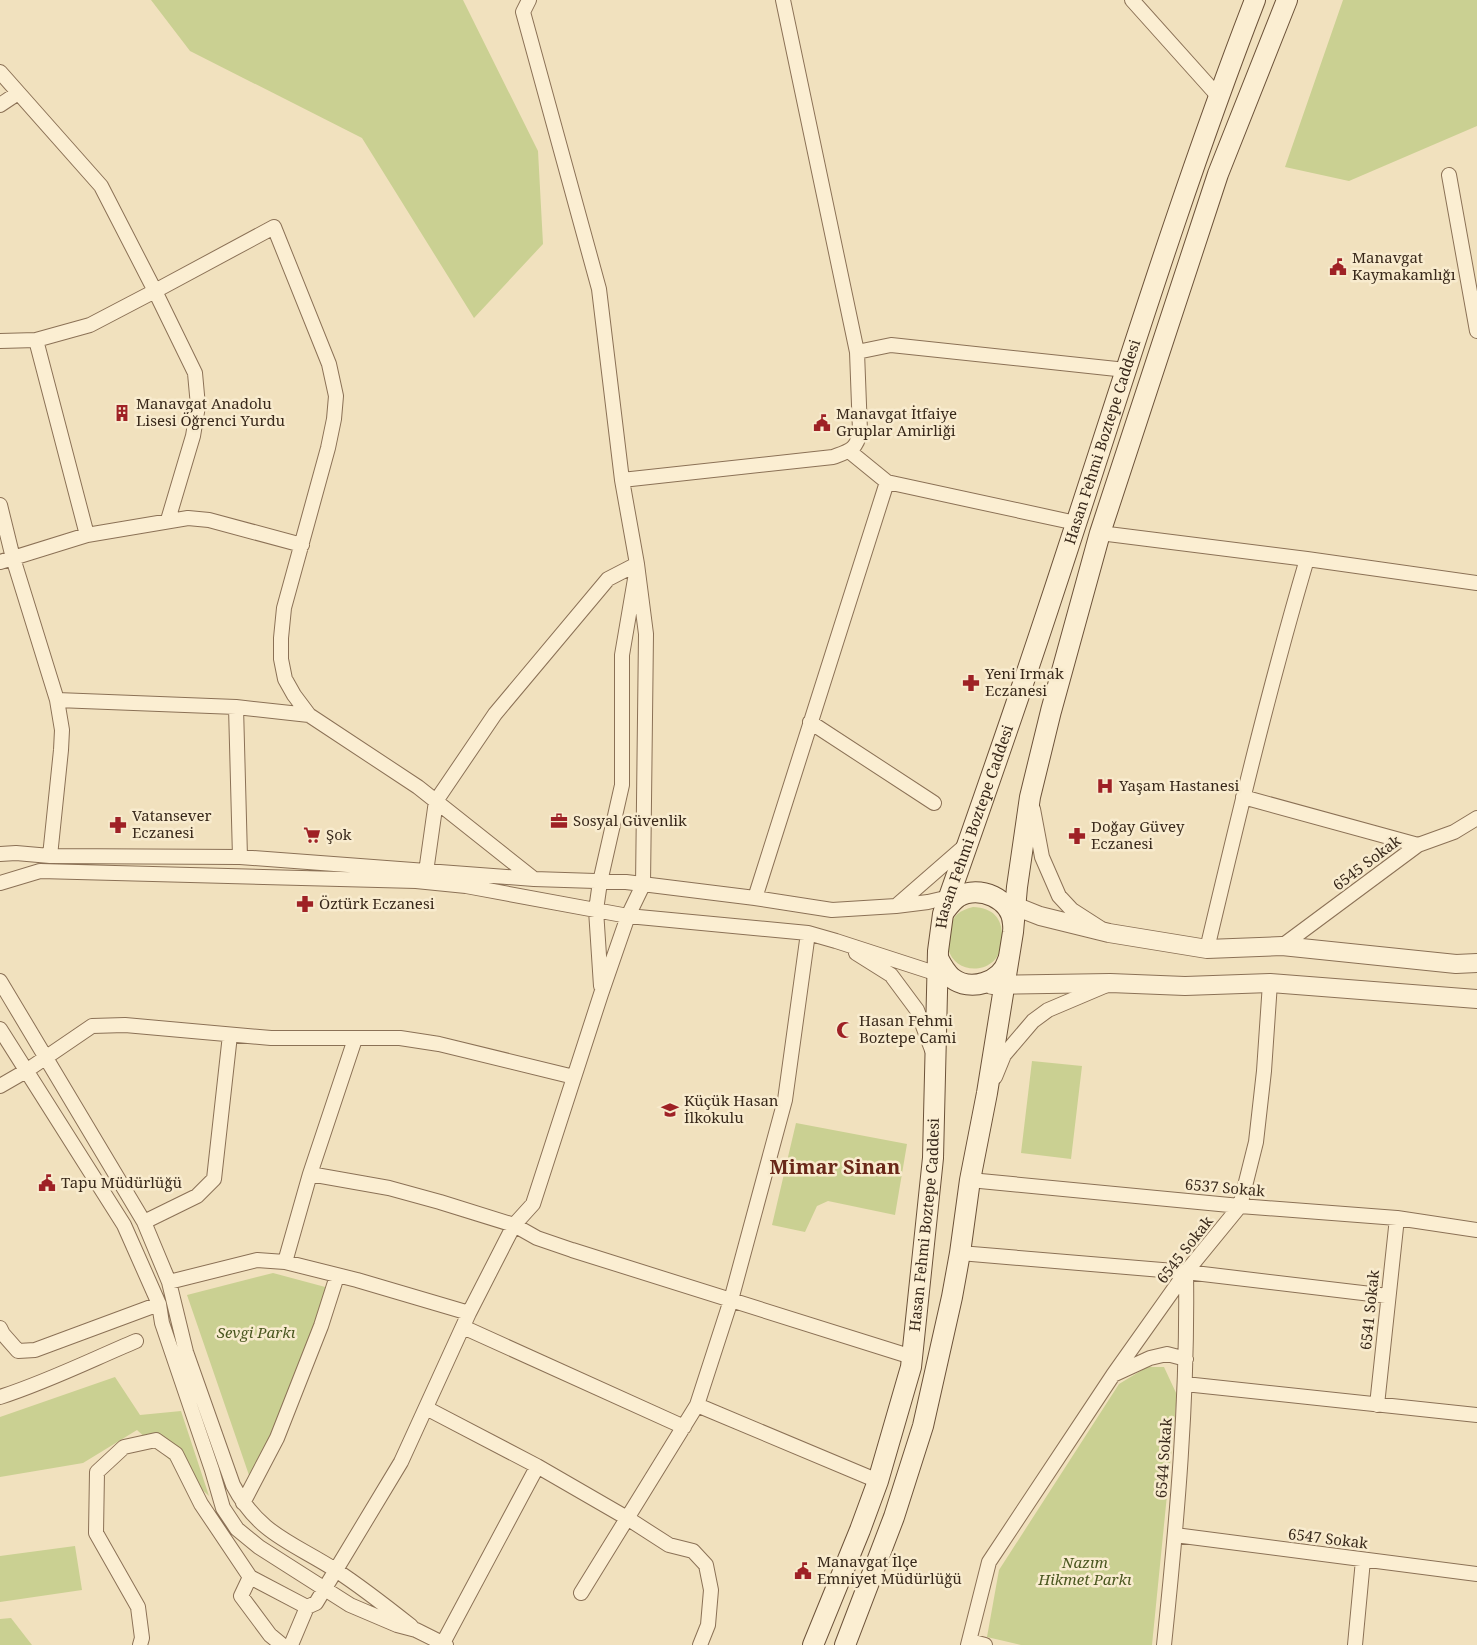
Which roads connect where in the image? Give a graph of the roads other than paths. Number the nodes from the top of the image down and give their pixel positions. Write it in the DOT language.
graph roads {
  1 [pos="529,0"];
  2 [pos="783,0"];
  3 [pos="1132,0"];
  4 [pos="1255,0"];
  5 [pos="1287,0"];
  6 [pos="0,72"];
  7 [pos="18,92"];
  8 [pos="1218,96"];
  9 [pos="0,105"];
  10 [pos="1449,175"];
  11 [pos="155,291"];
  12 [pos="1477,331"];
  13 [pos="36,340"];
  14 [pos="0,341"];
  15 [pos="857,352"];
  16 [pos="1126,370"];
  17 [pos="849,451"];
  18 [pos="622,480"];
  19 [pos="886,482"];
  20 [pos="0,505"];
  21 [pos="168,520"];
  22 [pos="1076,523"];
  23 [pos="1100,534"];
  24 [pos="86,535"];
  25 [pos="302,545"];
  26 [pos="1307,559"];
  27 [pos="7,560"];
  28 [pos="637,564"];
  29 [pos="1477,583"];
  30 [pos="57,700"];
  31 [pos="236,707"];
  32 [pos="308,715"];
  33 [pos="810,722"];
  34 [pos="1030,797"];
  35 [pos="1243,797"];
  36 [pos="436,801"];
  37 [pos="934,803"];
  38 [pos="1477,818"];
  39 [pos="967,845"];
  40 [pos="1418,845"];
  41 [pos="0,854"];
  42 [pos="50,856"];
  43 [pos="240,858"];
  44 [pos="426,872"];
  45 [pos="534,879"];
  46 [pos="600,882"];
  47 [pos="0,884"];
  48 [pos="643,885"];
  49 [pos="755,898"];
  50 [pos="1008,904"];
  51 [pos="896,906"];
  52 [pos="946,906"];
  53 [pos="596,910"];
  54 [pos="628,916"];
  55 [pos="808,933"];
  56 [pos="1109,934"];
  57 [pos="836,941"];
  58 [pos="1282,946"];
  59 [pos="1207,950"];
  60 [pos="1010,952"];
  61 [pos="1477,963"];
  62 [pos="943,970"];
  63 [pos="0,980"];
  64 [pos="1110,983"];
  65 [pos="1270,983"];
  66 [pos="976,985"];
  67 [pos="1004,985"];
  68 [pos="601,994"];
  69 [pos="1477,999"];
  70 [pos="0,1029"];
  71 [pos="230,1035"];
  72 [pos="355,1039"];
  73 [pos="45,1057"];
  74 [pos="935,1057"];
  75 [pos="26,1071"];
  76 [pos="574,1078"];
  77 [pos="0,1086"];
  78 [pos="987,1093"];
  79 [pos="310,1174"];
  80 [pos="970,1180"];
  81 [pos="1240,1206"];
  82 [pos="1397,1218"];
  83 [pos="144,1222"];
  84 [pos="514,1225"];
  85 [pos="1477,1230"];
  86 [pos="960,1253"];
  87 [pos="285,1262"];
  88 [pos="1186,1272"];
  89 [pos="337,1276"];
  90 [pos="169,1282"];
  91 [pos="1388,1296"];
  92 [pos="730,1300"];
  93 [pos="159,1304"];
  94 [pos="469,1313"];
  95 [pos="463,1327"];
  96 [pos="0,1328"];
  97 [pos="136,1341"];
  98 [pos="912,1357"];
  99 [pos="1186,1358"];
  100 [pos="1113,1375"];
  101 [pos="1186,1384"];
  102 [pos="0,1396"];
  103 [pos="697,1405"];
  104 [pos="1377,1405"];
  105 [pos="426,1408"];
  106 [pos="1477,1415"];
  107 [pos="684,1427"];
  108 [pos="538,1467"];
  109 [pos="878,1481"];
  110 [pos="243,1503"];
  111 [pos="627,1518"];
  112 [pos="1175,1535"];
  113 [pos="1363,1560"];
  114 [pos="336,1570"];
  115 [pos="1477,1574"];
  116 [pos="250,1577"];
  117 [pos="324,1588"];
  118 [pos="581,1594"];
  119 [pos="307,1607"];
  120 [pos="416,1630"];
  121 [pos="969,1643"];
  122 [pos="445,1644"];
  123 [pos="140,1645"];
  124 [pos="282,1645"];
  125 [pos="291,1645"];
  126 [pos="700,1645"];
  127 [pos="813,1645"];
  128 [pos="845,1645"];
  129 [pos="985,1645"];
  130 [pos="1164,1645"];
  131 [pos="1354,1645"];
  1 -- 18 [label="street"];
  2 -- 15 [label="street"];
  3 -- 8 [label="street"];
  4 -- 8 [label="main road, Hasan Fehmi Boztepe Caddesi"];
  5 -- 23 [label="main road, Hasan Fehmi Boztepe Caddesi"];
  6 -- 7 [label="street"];
  7 -- 9 [label="street"];
  7 -- 11 [label="street"];
  8 -- 16 [label="main road, Hasan Fehmi Boztepe Caddesi"];
  10 -- 12 [label="street"];
  11 -- 13 [label="street"];
  11 -- 21 [label="street"];
  11 -- 25 [label="street"];
  13 -- 14 [label="street"];
  13 -- 24 [label="street"];
  15 -- 16 [label="street"];
  15 -- 17 [label="street"];
  16 -- 22 [label="main road, Hasan Fehmi Boztepe Caddesi"];
  17 -- 18 [label="street"];
  17 -- 19 [label="street"];
  18 -- 28 [label="street"];
  19 -- 22 [label="street"];
  19 -- 33 [label="street"];
  20 -- 27 [label="street"];
  21 -- 24 [label="street"];
  21 -- 25 [label="street"];
  22 -- 39 [label="main road, Hasan Fehmi Boztepe Caddesi"];
  23 -- 26 [label="street"];
  23 -- 34 [label="main road, Hasan Fehmi Boztepe Caddesi"];
  24 -- 27 [label="street"];
  25 -- 32 [label="street"];
  26 -- 29 [label="street"];
  26 -- 35 [label="street"];
  27 -- 30 [label="street"];
  28 -- 36 [label="street"];
  28 -- 46 [label="street"];
  28 -- 48 [label="street"];
  30 -- 31 [label="street"];
  30 -- 42 [label="street"];
  31 -- 32 [label="street"];
  31 -- 43 [label="street"];
  32 -- 36 [label="street"];
  33 -- 37 [label="street"];
  33 -- 49 [label="street"];
  34 -- 50 [label="main road, Hasan Fehmi Boztepe Caddesi"];
  34 -- 56 [label="street"];
  35 -- 40 [label="street"];
  35 -- 59 [label="street"];
  36 -- 44 [label="street"];
  36 -- 45 [label="street"];
  38 -- 40 [label="street, 6545 Sokak"];
  39 -- 51 [label="street"];
  39 -- 52 [label="main road, Hasan Fehmi Boztepe Caddesi"];
  40 -- 58 [label="street, 6545 Sokak"];
  41 -- 42 [label="street"];
  42 -- 43 [label="street"];
  43 -- 44 [label="street"];
  44 -- 45 [label="street"];
  45 -- 46 [label="street"];
  46 -- 48 [label="street"];
  46 -- 53 [label="street"];
  47 -- 53 [label="street"];
  48 -- 49 [label="street"];
  48 -- 54 [label="street"];
  49 -- 51 [label="street"];
  50 -- 52 [label="main road"];
  50 -- 56 [label="street"];
  50 -- 60 [label="main road, Hasan Fehmi Boztepe Caddesi"];
  51 -- 52 [label="street"];
  52 -- 62 [label="main road, Hasan Fehmi Boztepe Caddesi"];
  53 -- 54 [label="street"];
  53 -- 68 [label="street"];
  54 -- 55 [label="street"];
  54 -- 68 [label="street"];
  55 -- 57 [label="street"];
  55 -- 92 [label="street"];
  56 -- 59 [label="street"];
  57 -- 62 [label="street"];
  57 -- 74 [label="street"];
  58 -- 59 [label="street"];
  58 -- 61 [label="street"];
  60 -- 66 [label="main road"];
  60 -- 67 [label="main road, Hasan Fehmi Boztepe Caddesi"];
  62 -- 66 [label="main road"];
  62 -- 74 [label="main road, Hasan Fehmi Boztepe Caddesi"];
  63 -- 73 [label="street"];
  64 -- 65 [label="street"];
  64 -- 67 [label="street"];
  64 -- 78 [label="street"];
  65 -- 69 [label="street"];
  65 -- 81 [label="street, 6545 Sokak"];
  66 -- 67 [label="street"];
  67 -- 78 [label="main road, Hasan Fehmi Boztepe Caddesi"];
  68 -- 76 [label="street"];
  70 -- 75 [label="street"];
  71 -- 72 [label="street"];
  71 -- 73 [label="street"];
  71 -- 83 [label="street"];
  72 -- 76 [label="street"];
  72 -- 79 [label="street"];
  73 -- 75 [label="street"];
  73 -- 83 [label="street"];
  74 -- 98 [label="main road, Hasan Fehmi Boztepe Caddesi"];
  75 -- 77 [label="street"];
  75 -- 93 [label="street"];
  76 -- 84 [label="street"];
  78 -- 80 [label="main road, Hasan Fehmi Boztepe Caddesi"];
  79 -- 84 [label="street"];
  79 -- 87 [label="street"];
  80 -- 81 [label="street, 6537 Sokak"];
  80 -- 86 [label="main road, Hasan Fehmi Boztepe Caddesi"];
  81 -- 82 [label="street, 6537 Sokak"];
  81 -- 88 [label="street, 6545 Sokak"];
  82 -- 85 [label="street, 6537 Sokak"];
  82 -- 91 [label="street, 6541 Sokak"];
  83 -- 90 [label="street"];
  84 -- 92 [label="street"];
  84 -- 94 [label="street"];
  86 -- 88 [label="street"];
  86 -- 128 [label="main road, Hasan Fehmi Boztepe Caddesi"];
  87 -- 89 [label="street"];
  87 -- 90 [label="street"];
  88 -- 91 [label="street"];
  88 -- 99 [label="street, 6544 Sokak"];
  88 -- 100 [label="street, 6545 Sokak"];
  89 -- 94 [label="street"];
  89 -- 110 [label="street"];
  90 -- 110 [label="street"];
  91 -- 104 [label="street, 6541 Sokak"];
  92 -- 98 [label="street"];
  92 -- 103 [label="street"];
  93 -- 96 [label="street"];
  93 -- 117 [label="street"];
  94 -- 95 [label="street"];
  95 -- 105 [label="street"];
  95 -- 107 [label="street"];
  97 -- 102 [label="street"];
  98 -- 109 [label="main road, Hasan Fehmi Boztepe Caddesi"];
  99 -- 100 [label="street"];
  99 -- 101 [label="street, 6544 Sokak"];
  100 -- 121 [label="street, 6545 Sokak"];
  101 -- 104 [label="street"];
  101 -- 112 [label="street, 6544 Sokak"];
  103 -- 107 [label="street"];
  103 -- 109 [label="street"];
  104 -- 106 [label="street"];
  105 -- 108 [label="street"];
  105 -- 114 [label="street"];
  107 -- 111 [label="street"];
  108 -- 111 [label="street"];
  108 -- 122 [label="street"];
  109 -- 127 [label="main road, Hasan Fehmi Boztepe Caddesi"];
  110 -- 114 [label="street"];
  111 -- 118 [label="street"];
  111 -- 126 [label="street"];
  112 -- 113 [label="street, 6547 Sokak"];
  112 -- 130 [label="street, 6544 Sokak"];
  113 -- 115 [label="street, 6547 Sokak"];
  113 -- 131 [label="street"];
  114 -- 117 [label="street"];
  114 -- 120 [label="street"];
  116 -- 119 [label="street"];
  116 -- 123 [label="street"];
  116 -- 124 [label="street"];
  117 -- 119 [label="street"];
  117 -- 120 [label="street"];
  119 -- 125 [label="street"];
  120 -- 122 [label="street"];
  121 -- 129 [label="street"];
}
